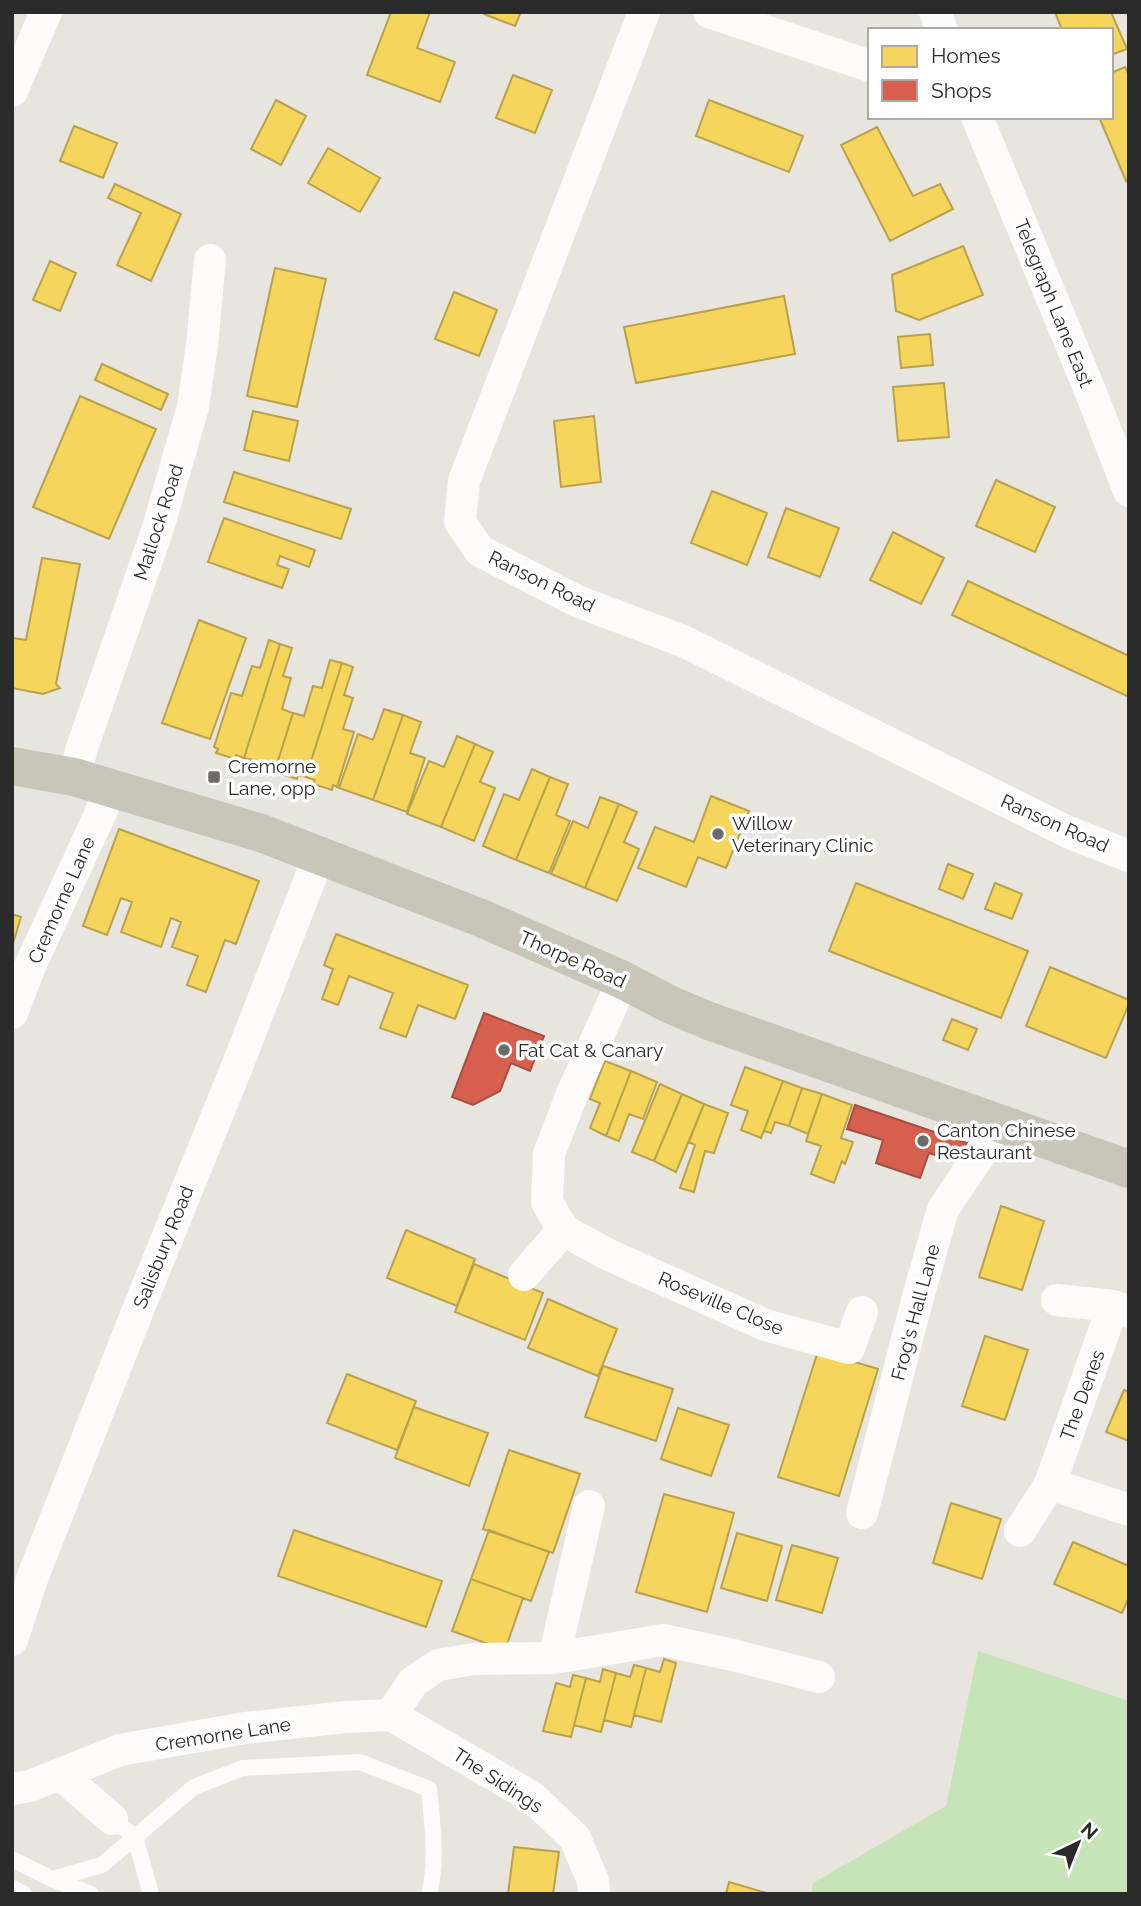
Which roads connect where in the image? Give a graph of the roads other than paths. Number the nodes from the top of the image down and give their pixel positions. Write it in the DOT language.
graph roads {
  1 [pos="46,12"];
  2 [pos="644,12"];
  3 [pos="709,12"];
  4 [pos="868,65"];
  5 [pos="12,91"];
  6 [pos="978,119"];
  7 [pos="210,260"];
  8 [pos="1129,491"];
  9 [pos="12,766"];
  10 [pos="91,782"];
  11 [pos="319,856"];
  12 [pos="1129,856"];
  13 [pos="623,980"];
  14 [pos="12,1013"];
  15 [pos="1000,1124"];
  16 [pos="1129,1168"];
  17 [pos="563,1230"];
  18 [pos="524,1275"];
  19 [pos="1057,1300"];
  20 [pos="1121,1309"];
  21 [pos="862,1312"];
  22 [pos="1050,1483"];
  23 [pos="590,1507"];
  24 [pos="1129,1510"];
  25 [pos="862,1513"];
  26 [pos="1020,1531"];
  27 [pos="12,1640"];
  28 [pos="554,1658"];
  29 [pos="819,1677"];
  30 [pos="391,1715"];
  31 [pos="60,1774"];
  32 [pos="12,1789"];
  33 [pos="124,1828"];
  34 [pos="12,1859"];
  35 [pos="52,1879"];
  36 [pos="12,1888"];
  37 [pos="24,1894"];
  38 [pos="91,1894"];
  39 [pos="151,1894"];
  40 [pos="429,1894"];
  41 [pos="594,1894"];
  1 -- 5 [label="street"];
  2 -- 12 [label="street, Ranson Road"];
  3 -- 4 [label="street"];
  6 -- 8 [label="street, Telegraph Lane East"];
  7 -- 10 [label="street, Matlock Road"];
  9 -- 10 [label="main road, Thorpe Road"];
  10 -- 11 [label="main road, Thorpe Road"];
  10 -- 14 [label="street, Cremorne Lane"];
  11 -- 13 [label="main road, Thorpe Road"];
  11 -- 27 [label="street, Salisbury Road"];
  13 -- 15 [label="main road, Thorpe Road"];
  13 -- 17 [label="street"];
  15 -- 16 [label="main road, Thorpe Road"];
  15 -- 25 [label="street, Frog's Hall Lane"];
  17 -- 18 [label="street"];
  17 -- 21 [label="street, Roseville Close"];
  19 -- 20 [label="street, The Denes"];
  20 -- 22 [label="street, The Denes"];
  22 -- 24 [label="street"];
  22 -- 26 [label="street, The Denes"];
  23 -- 28 [label="street"];
  28 -- 29 [label="street"];
  28 -- 30 [label="street"];
  30 -- 31 [label="street, Cremorne Lane"];
  30 -- 41 [label="street, The Sidings"];
  31 -- 32 [label="street, Cremorne Lane"];
  31 -- 33 [label="street"];
  33 -- 35 [label="lane"];
  33 -- 39 [label="lane"];
  33 -- 40 [label="lane"];
  34 -- 35 [label="lane"];
  35 -- 38 [label="lane"];
  36 -- 37 [label="lane"];
}
